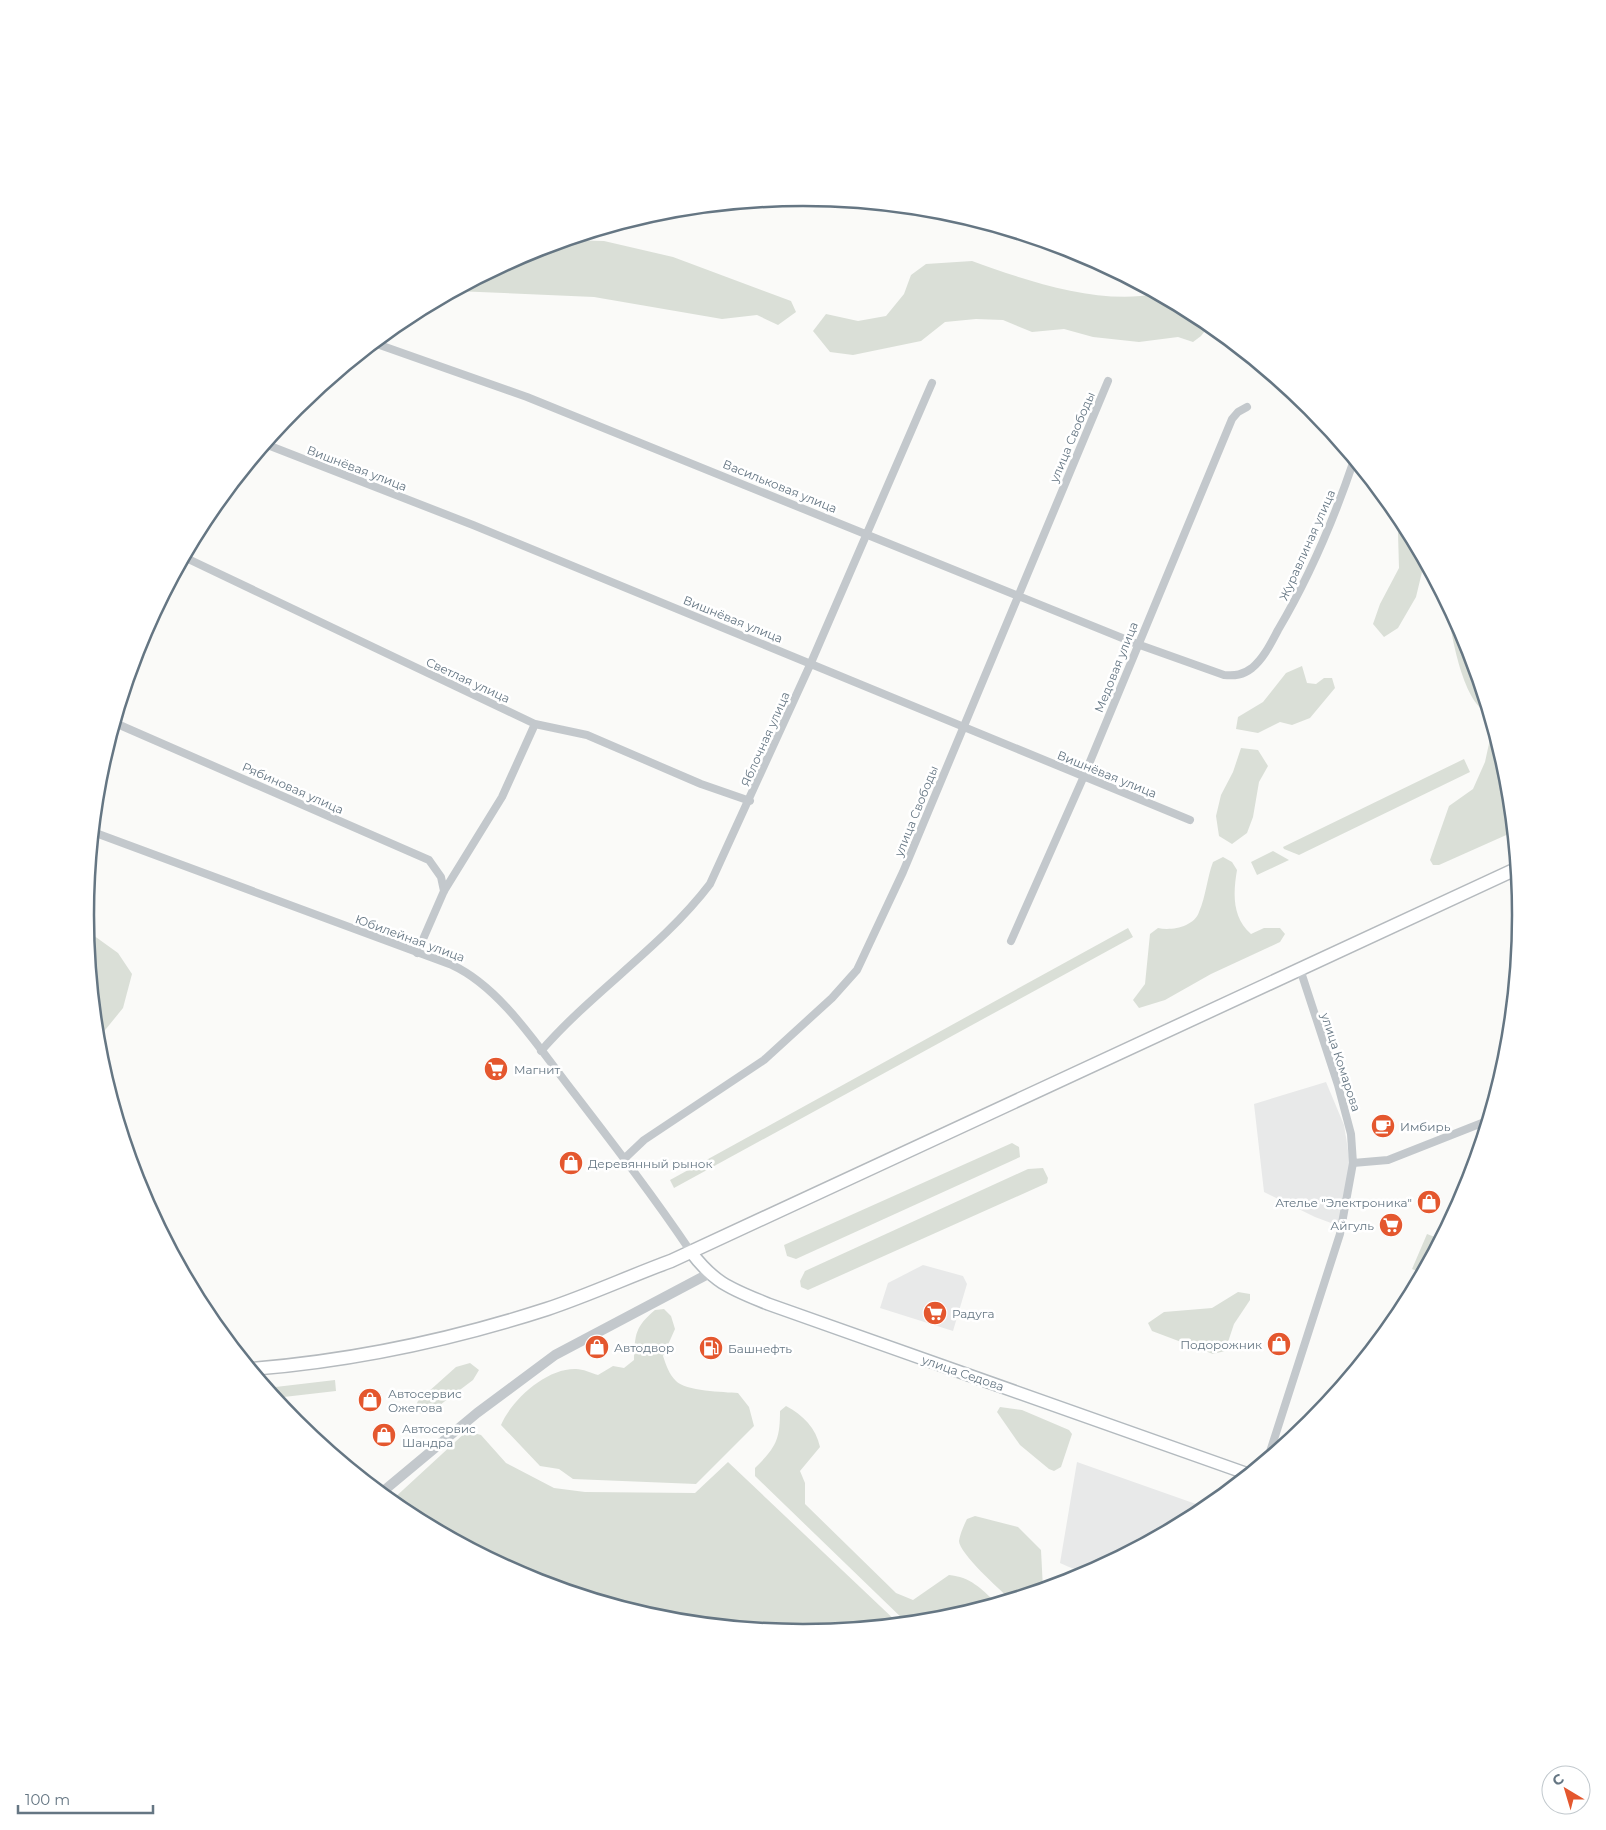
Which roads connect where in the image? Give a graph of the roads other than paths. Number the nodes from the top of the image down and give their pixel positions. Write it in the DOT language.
graph roads {
  1 [pos="380,345"];
  2 [pos="1108,381"];
  3 [pos="932,383"];
  4 [pos="1247,407"];
  5 [pos="271,446"];
  6 [pos="1352,466"];
  7 [pos="867,533"];
  8 [pos="189,560"];
  9 [pos="1017,595"];
  10 [pos="1137,644"];
  11 [pos="1176,659"];
  12 [pos="810,665"];
  13 [pos="535,724"];
  14 [pos="120,725"];
  15 [pos="962,727"];
  16 [pos="1084,776"];
  17 [pos="750,800"];
  18 [pos="1190,820"];
  19 [pos="99,834"];
  20 [pos="1511,870"];
  21 [pos="444,891"];
  22 [pos="1011,941"];
  23 [pos="417,953"];
  24 [pos="1300,969"];
  25 [pos="541,1051"];
  26 [pos="1481,1123"];
  27 [pos="624,1159"];
  28 [pos="1353,1162"];
  29 [pos="691,1252"];
  30 [pos="708,1274"];
  31 [pos="258,1368"];
  32 [pos="1271,1448"];
  33 [pos="1242,1472"];
  34 [pos="386,1489"];
  1 -- 7 [label="street, Васильковая улица"];
  2 -- 9 [label="street, улица Свободы"];
  3 -- 7 [label="street, Яблочная улица"];
  4 -- 10 [label="street, Медовая улица"];
  5 -- 12 [label="street, Вишнёвая улица"];
  6 -- 11 [label="street, Журавлиная улица"];
  7 -- 9 [label="street, Васильковая улица"];
  7 -- 12 [label="street, Яблочная улица"];
  8 -- 13 [label="street, Светлая улица"];
  9 -- 10 [label="street, Васильковая улица"];
  9 -- 15 [label="street, улица Свободы"];
  10 -- 11 [label="street, Васильковая улица"];
  10 -- 16 [label="street, Медовая улица"];
  12 -- 15 [label="street, Вишнёвая улица"];
  12 -- 17 [label="street, Яблочная улица"];
  13 -- 17 [label="street, Светлая улица"];
  13 -- 21 [label="street"];
  14 -- 21 [label="street, Рябиновая улица"];
  15 -- 16 [label="street, Вишнёвая улица"];
  15 -- 27 [label="street, улица Свободы"];
  16 -- 18 [label="street, Вишнёвая улица"];
  16 -- 22 [label="street, Медовая улица"];
  17 -- 25 [label="street, Яблочная улица"];
  19 -- 23 [label="street, Юбилейная улица"];
  20 -- 24 [label="main road"];
  21 -- 23 [label="street"];
  23 -- 25 [label="street, Юбилейная улица"];
  24 -- 28 [label="street, улица Комарова"];
  24 -- 29 [label="main road"];
  25 -- 27 [label="street, Юбилейная улица"];
  26 -- 28 [label="street"];
  27 -- 29 [label="street, Юбилейная улица"];
  28 -- 32 [label="street, улица Комарова"];
  29 -- 30 [label="main road, улица Седова"];
  29 -- 31 [label="main road"];
  30 -- 33 [label="main road, улица Седова"];
  30 -- 34 [label="street"];
}
